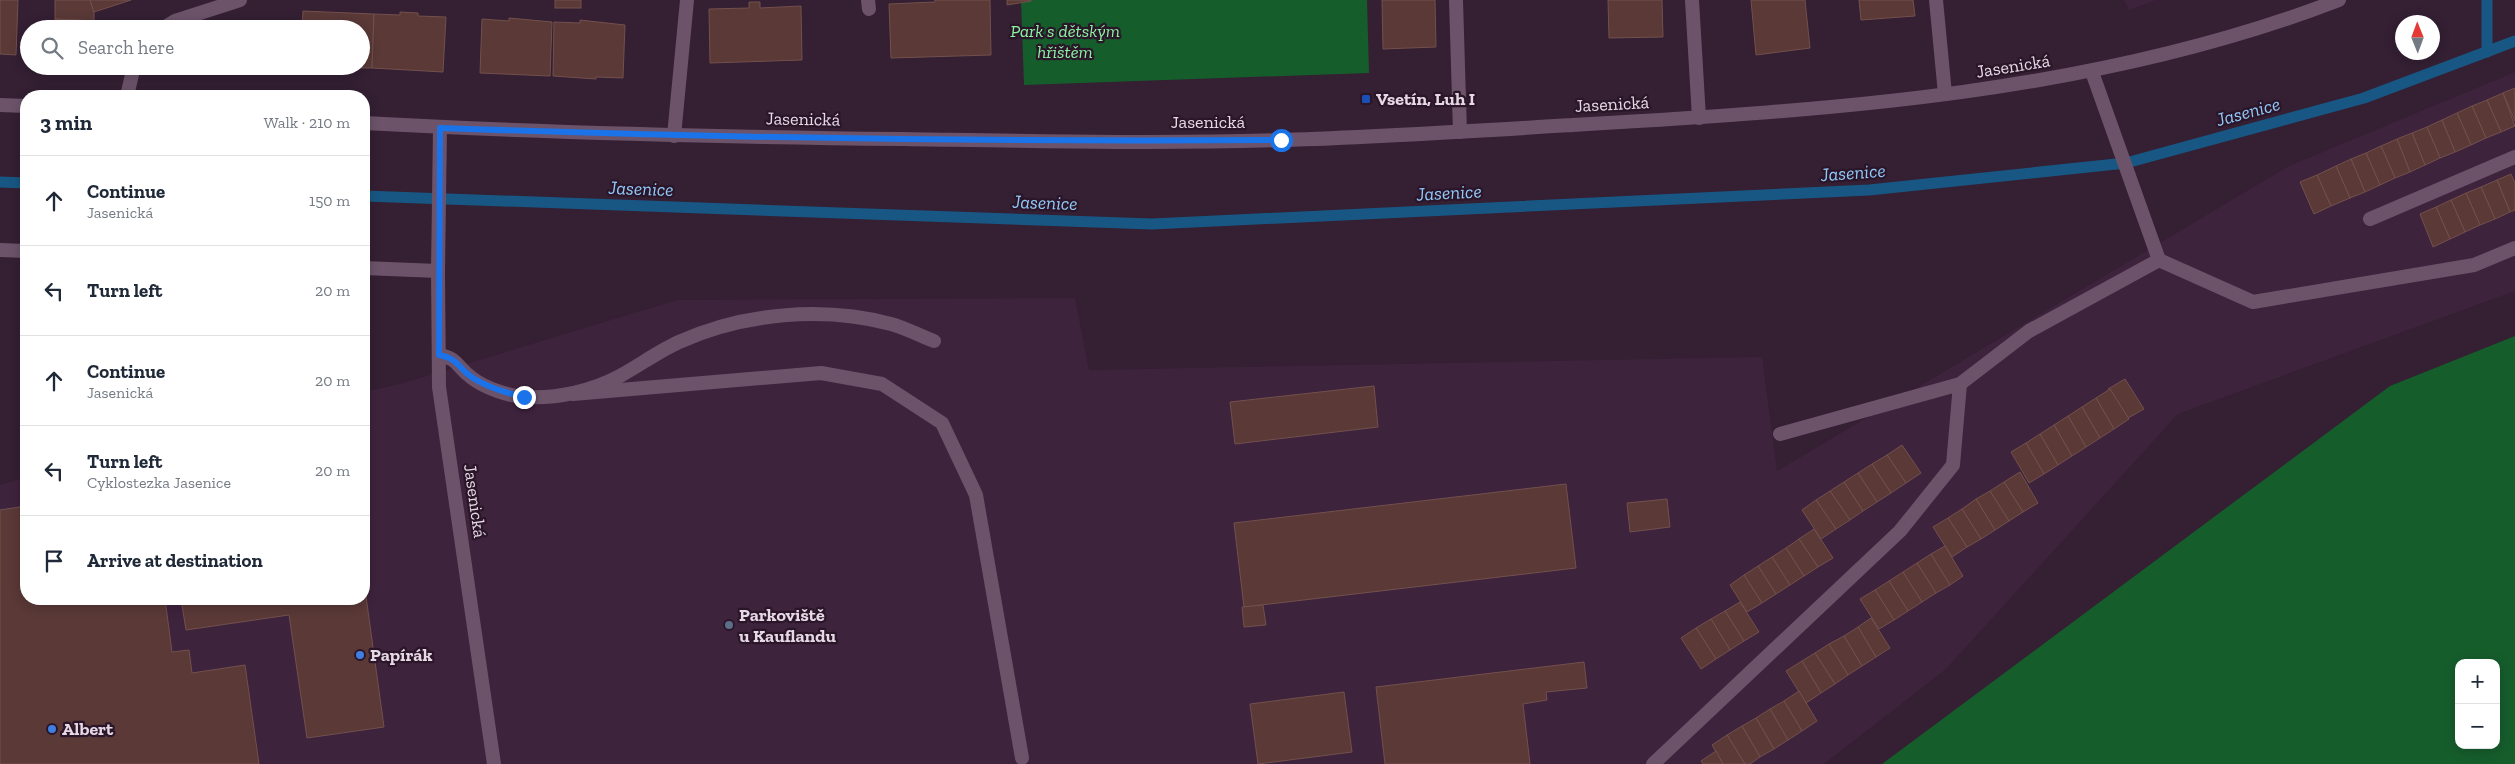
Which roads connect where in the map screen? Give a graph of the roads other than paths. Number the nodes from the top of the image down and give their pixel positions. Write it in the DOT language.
graph roads {
  1 [pos="240,0"];
  2 [pos="687,0"];
  3 [pos="1456,0"];
  4 [pos="1692,0"];
  5 [pos="1936,0"];
  6 [pos="2339,0"];
  7 [pos="178,20"];
  8 [pos="2092,72"];
  9 [pos="132,75"];
  10 [pos="128,90"];
  11 [pos="1945,94"];
  12 [pos="0,105"];
  13 [pos="20,106"];
  14 [pos="1699,118"];
  15 [pos="370,123"];
  16 [pos="440,128"];
  17 [pos="1460,132"];
  18 [pos="674,136"];
  19 [pos="2515,157"];
  20 [pos="2370,218"];
  21 [pos="2515,248"];
  22 [pos="0,250"];
  23 [pos="20,251"];
  24 [pos="2159,260"];
  25 [pos="370,268"];
  26 [pos="438,271"];
  27 [pos="934,341"];
  28 [pos="439,355"];
  29 [pos="1960,384"];
  30 [pos="572,394"];
  31 [pos="1780,434"];
  32 [pos="1022,758"];
  33 [pos="494,764"];
  34 [pos="1654,764"];
  1 -- 7 [label="street"];
  2 -- 18 [label="street"];
  3 -- 17 [label="street"];
  4 -- 14 [label="street"];
  5 -- 11 [label="street"];
  6 -- 8 [label="street, Jasenická"];
  8 -- 11 [label="street, Jasenická"];
  8 -- 24 [label="street"];
  9 -- 10 [label="street"];
  11 -- 14 [label="street, Jasenická"];
  12 -- 13 [label="street"];
  14 -- 17 [label="street, Jasenická"];
  15 -- 16 [label="street, Jasenická"];
  16 -- 18 [label="street, Jasenická"];
  16 -- 26 [label="street, Jasenická"];
  17 -- 18 [label="street, Jasenická"];
  19 -- 20 [label="street"];
  21 -- 24 [label="street"];
  22 -- 23 [label="street"];
  24 -- 29 [label="street"];
  25 -- 26 [label="street"];
  26 -- 28 [label="street, Jasenická"];
  27 -- 30 [label="street"];
  28 -- 30 [label="street"];
  28 -- 33 [label="street, Jasenická"];
  29 -- 31 [label="street"];
  29 -- 34 [label="street"];
  30 -- 32 [label="street"];
}
